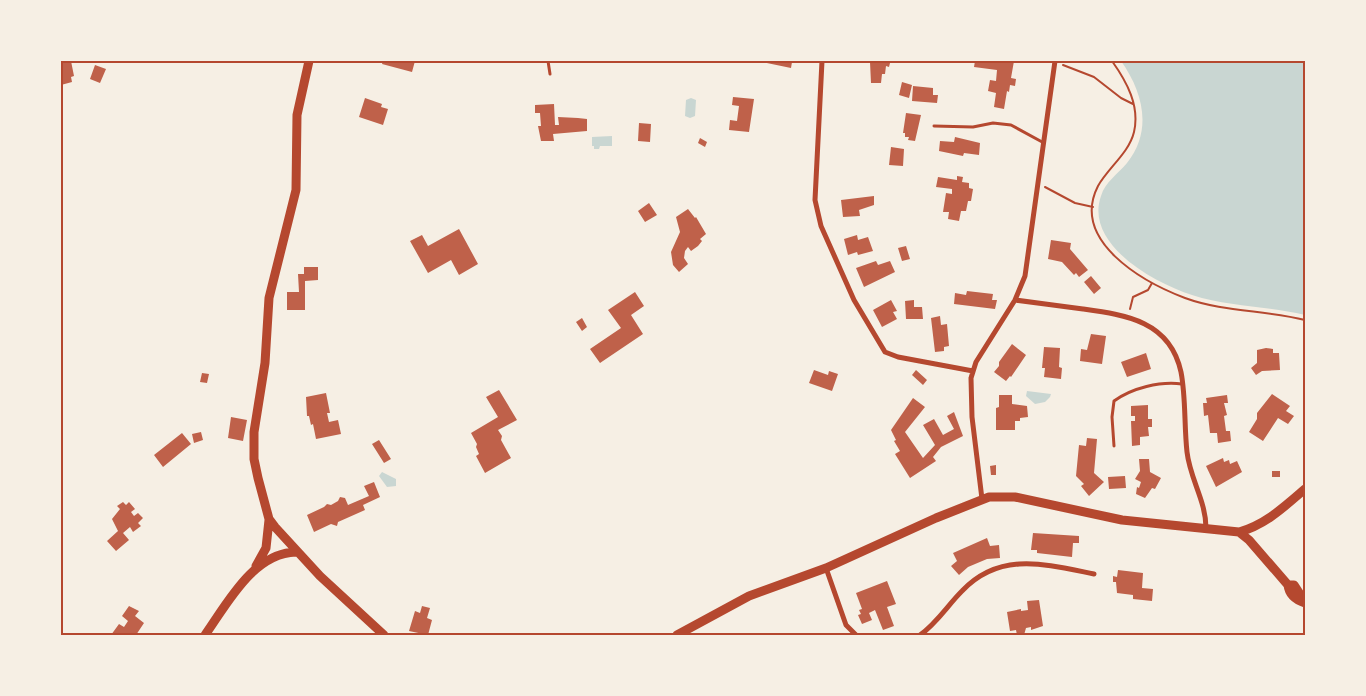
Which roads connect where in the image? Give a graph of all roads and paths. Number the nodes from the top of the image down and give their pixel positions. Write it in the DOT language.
graph roads {
  1 [pos="309,61"];
  2 [pos="548,61"];
  3 [pos="822,61"];
  4 [pos="1054,61"];
  5 [pos="1112,61"];
  6 [pos="1063,65"];
  7 [pos="550,74"];
  8 [pos="1133,104"];
  9 [pos="934,126"];
  10 [pos="1045,143"];
  11 [pos="1044,187"];
  12 [pos="1093,207"];
  13 [pos="1152,283"];
  14 [pos="1015,300"];
  15 [pos="1130,309"];
  16 [pos="1305,320"];
  17 [pos="973,371"];
  18 [pos="1182,384"];
  19 [pos="1114,446"];
  20 [pos="1305,490"];
  21 [pos="982,499"];
  22 [pos="269,519"];
  23 [pos="1206,528"];
  24 [pos="1239,532"];
  25 [pos="296,552"];
  26 [pos="826,568"];
  27 [pos="250,574"];
  28 [pos="1094,574"];
  29 [pos="1305,602"];
  30 [pos="205,635"];
  31 [pos="384,635"];
  32 [pos="677,635"];
  33 [pos="856,635"];
  34 [pos="920,635"];
  1 -- 22 [label="street"];
  2 -- 7 [label="lane"];
  3 -- 17 [label="street"];
  4 -- 10 [label="street"];
  5 -- 8 [label="path"];
  6 -- 8 [label="path"];
  8 -- 12 [label="path"];
  9 -- 10 [label="lane"];
  10 -- 14 [label="street"];
  11 -- 12 [label="path"];
  12 -- 13 [label="path"];
  13 -- 15 [label="path"];
  13 -- 16 [label="path"];
  14 -- 17 [label="street"];
  14 -- 18 [label="street"];
  17 -- 21 [label="street"];
  18 -- 19 [label="lane"];
  18 -- 23 [label="street"];
  20 -- 24 [label="street"];
  21 -- 23 [label="street"];
  21 -- 26 [label="street"];
  22 -- 25 [label="street"];
  22 -- 27 [label="street"];
  23 -- 24 [label="street"];
  24 -- 29 [label="street"];
  25 -- 27 [label="street"];
  25 -- 31 [label="street"];
  26 -- 32 [label="street"];
  26 -- 33 [label="street"];
  27 -- 30 [label="street"];
  28 -- 34 [label="street"];
}
